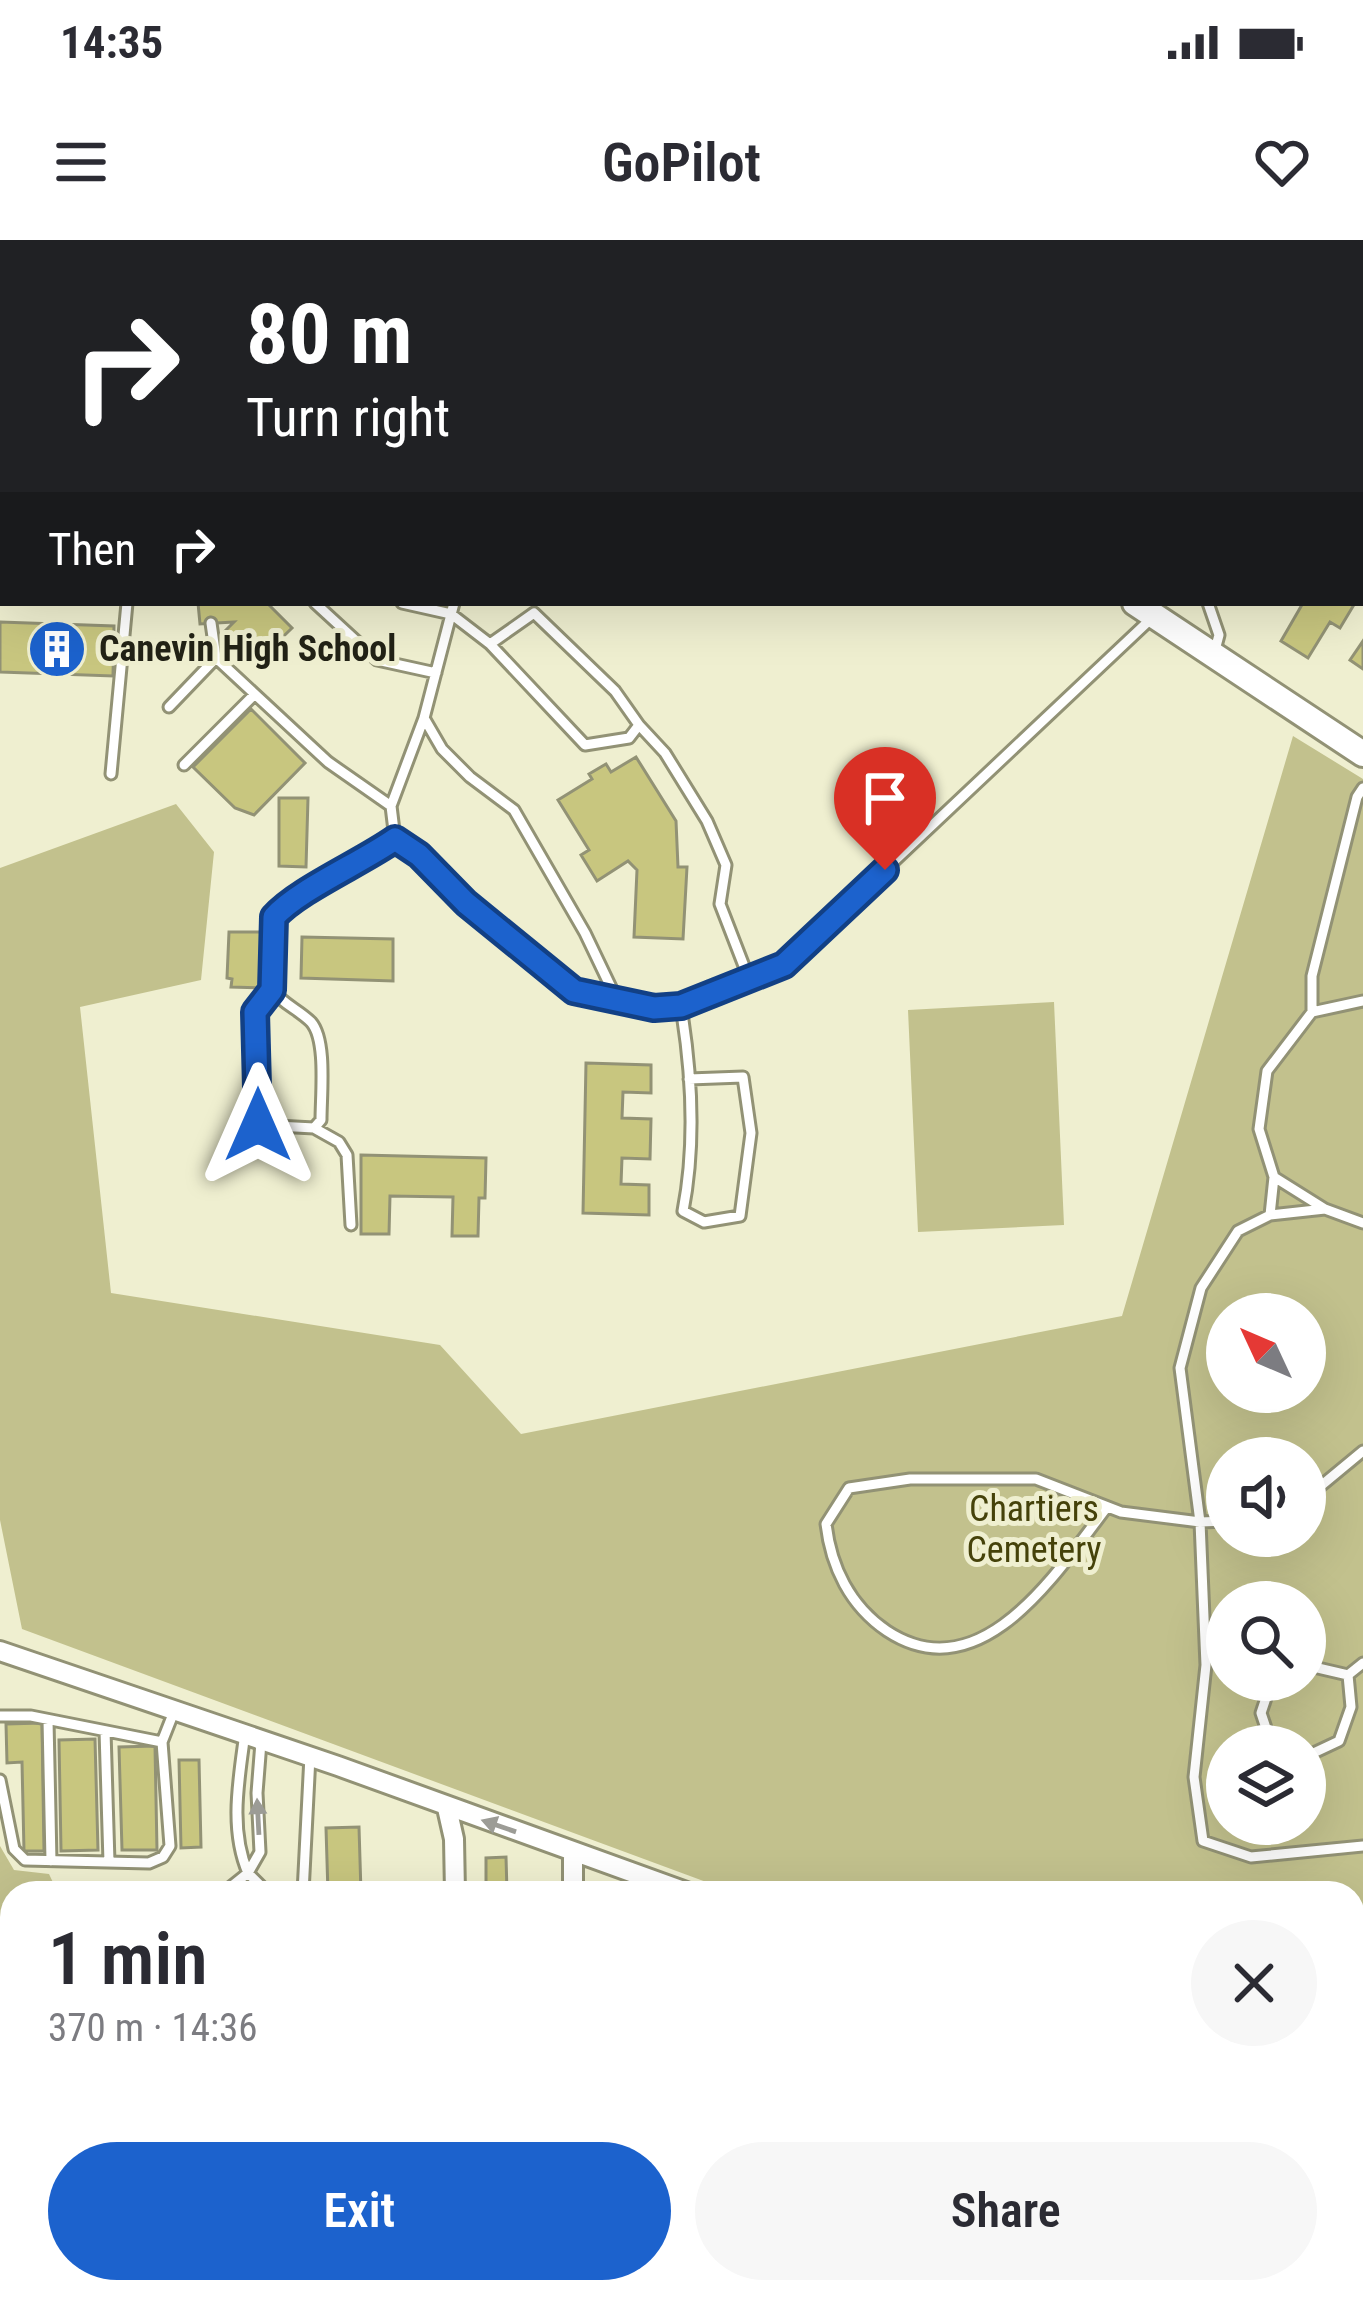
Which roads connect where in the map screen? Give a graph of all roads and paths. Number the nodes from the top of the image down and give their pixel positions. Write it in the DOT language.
graph roads {
  1 [pos="127,606"];
  2 [pos="318,606"];
  3 [pos="1209,606"];
  4 [pos="453,608"];
  5 [pos="1144,610"];
  6 [pos="211,623"];
  7 [pos="490,644"];
  8 [pos="1214,656"];
  9 [pos="215,658"];
  10 [pos="436,673"];
  11 [pos="254,695"];
  12 [pos="170,707"];
  13 [pos="424,718"];
  14 [pos="640,725"];
  15 [pos="1363,754"];
  16 [pos="184,765"];
  17 [pos="111,774"];
  18 [pos="1363,788"];
  19 [pos="391,806"];
  20 [pos="395,839"];
  21 [pos="749,979"];
  22 [pos="272,990"];
  23 [pos="616,1000"];
  24 [pos="1363,1001"];
  25 [pos="681,1006"];
  26 [pos="1312,1012"];
  27 [pos="689,1079"];
  28 [pos="314,1128"];
  29 [pos="1274,1177"];
  30 [pos="1325,1209"];
  31 [pos="1270,1216"];
  32 [pos="1363,1223"];
  33 [pos="351,1225"];
  34 [pos="1363,1450"];
  35 [pos="1326,1481"];
  36 [pos="1108,1507"];
  37 [pos="1200,1522"];
  38 [pos="1206,1522"];
  39 [pos="0,1651"];
  40 [pos="1363,1663"];
  41 [pos="1326,1670"];
  42 [pos="1348,1675"];
  43 [pos="175,1709"];
  44 [pos="0,1716"];
  45 [pos="48,1720"];
  46 [pos="105,1731"];
  47 [pos="253,1736"];
  48 [pos="162,1742"];
  49 [pos="1326,1747"];
  50 [pos="310,1756"];
  51 [pos="0,1780"];
  52 [pos="447,1808"];
  53 [pos="1363,1846"];
  54 [pos="573,1852"];
  55 [pos="51,1861"];
  56 [pos="109,1862"];
  57 [pos="248,1873"];
  58 [pos="238,1881"];
  59 [pos="256,1881"];
  60 [pos="304,1881"];
  61 [pos="455,1881"];
  62 [pos="573,1881"];
  63 [pos="655,1881"];
  1 -- 17 [label="lane"];
  2 -- 10 [label="lane"];
  3 -- 8 [label="lane"];
  4 -- 7 [label="lane"];
  4 -- 10 [label="lane"];
  5 -- 8 [label="main road"];
  5 -- 21 [label="lane"];
  6 -- 9 [label="lane"];
  7 -- 14 [label="lane"];
  7 -- 14 [label="lane"];
  8 -- 15 [label="main road"];
  9 -- 11 [label="lane"];
  9 -- 12 [label="lane"];
  10 -- 13 [label="lane"];
  11 -- 16 [label="lane"];
  11 -- 19 [label="lane"];
  13 -- 19 [label="lane"];
  13 -- 23 [label="lane"];
  14 -- 21 [label="lane"];
  18 -- 26 [label="lane"];
  19 -- 20 [label="lane"];
  20 -- 22 [label="lane"];
  20 -- 23 [label="lane"];
  21 -- 25 [label="lane"];
  22 -- 28 [label="lane"];
  22 -- 28 [label="lane"];
  23 -- 25 [label="lane"];
  24 -- 26 [label="lane"];
  25 -- 27 [label="lane"];
  26 -- 29 [label="lane"];
  27 -- 27 [label="lane"];
  28 -- 33 [label="lane"];
  29 -- 30 [label="lane"];
  29 -- 31 [label="lane"];
  30 -- 31 [label="lane"];
  30 -- 32 [label="lane"];
  31 -- 37 [label="lane"];
  34 -- 35 [label="lane"];
  36 -- 36 [label="lane"];
  36 -- 37 [label="lane"];
  37 -- 38 [label="lane"];
  37 -- 53 [label="lane"];
  39 -- 43 [label="street"];
  40 -- 42 [label="lane"];
  41 -- 42 [label="lane"];
  42 -- 49 [label="lane"];
  43 -- 47 [label="street"];
  43 -- 48 [label="lane"];
  44 -- 45 [label="lane"];
  45 -- 46 [label="lane"];
  45 -- 55 [label="lane"];
  46 -- 48 [label="lane"];
  46 -- 56 [label="lane"];
  47 -- 50 [label="street"];
  57 -- 47 [label="lane, one-way"];
  47 -- 57 [label="lane"];
  48 -- 56 [label="lane"];
  50 -- 52 [label="street"];
  50 -- 60 [label="lane"];
  51 -- 55 [label="lane"];
  54 -- 52 [label="street, one-way"];
  52 -- 61 [label="street"];
  54 -- 62 [label="street"];
  54 -- 63 [label="street"];
  55 -- 56 [label="lane"];
  57 -- 58 [label="lane"];
  57 -- 59 [label="lane"];
}
